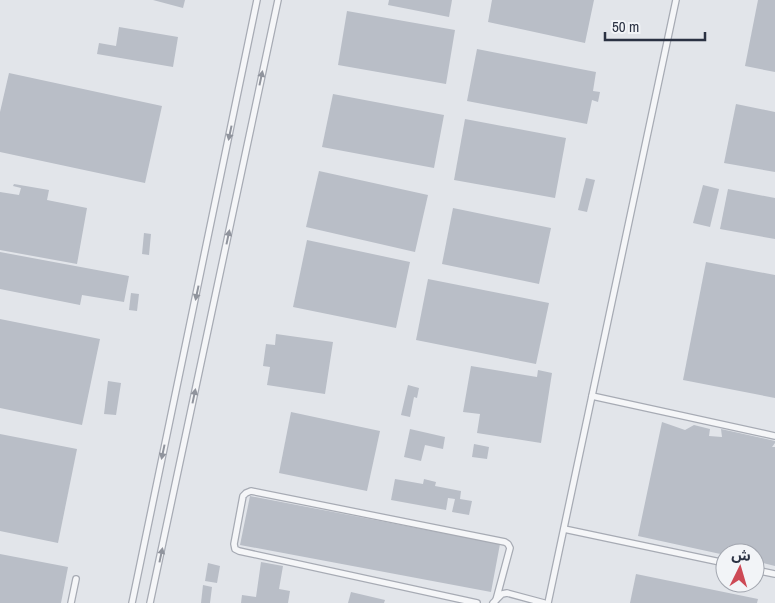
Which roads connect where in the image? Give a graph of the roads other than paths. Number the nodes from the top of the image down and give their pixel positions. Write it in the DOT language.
graph roads {
  1 [pos="257,0"];
  2 [pos="278,0"];
  3 [pos="676,0"];
  4 [pos="592,396"];
  5 [pos="775,436"];
  6 [pos="564,528"];
  7 [pos="715,561"];
  8 [pos="76,579"];
  9 [pos="494,602"];
  10 [pos="71,603"];
  11 [pos="132,603"];
  12 [pos="150,603"];
  13 [pos="477,603"];
  14 [pos="546,603"];
  1 -- 11 [label="lane, one-way"];
  12 -- 2 [label="lane, one-way"];
  3 -- 4 [label="lane"];
  4 -- 5 [label="lane"];
  4 -- 6 [label="lane"];
  6 -- 7 [label="lane"];
  6 -- 14 [label="lane"];
  8 -- 10 [label="lane"];
  9 -- 13 [label="lane"];
  9 -- 14 [label="lane"];
}
